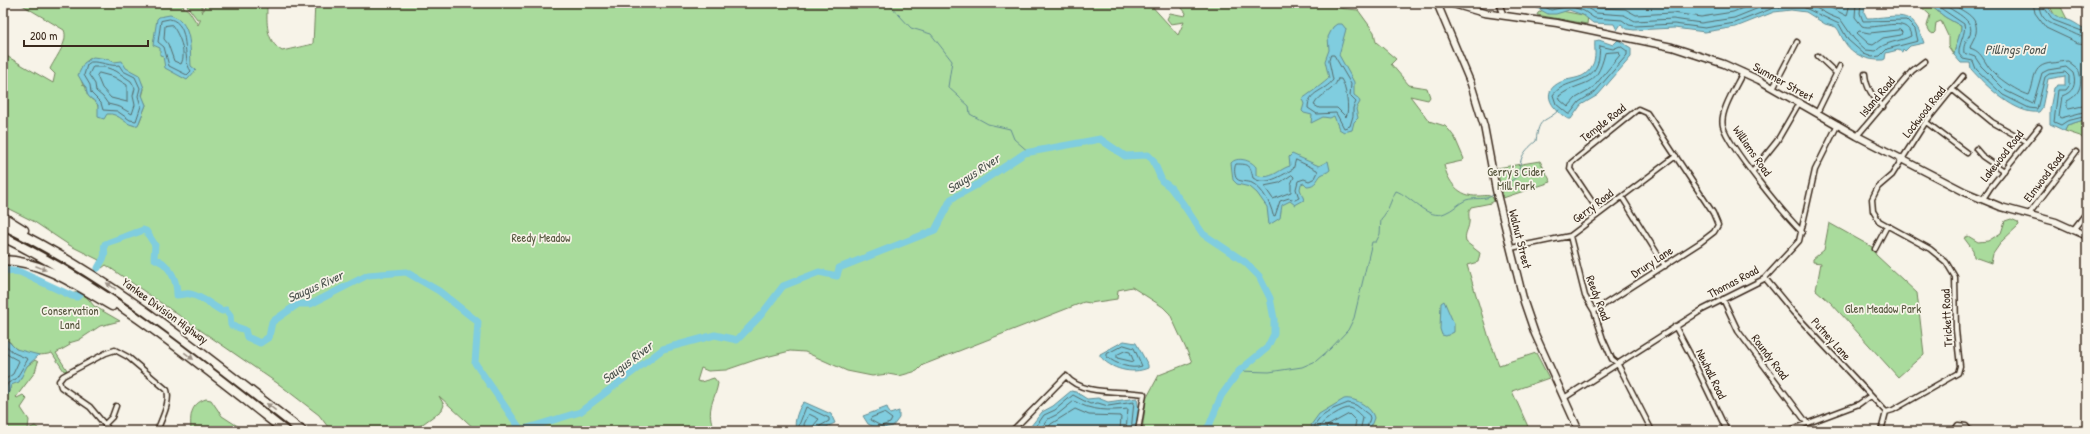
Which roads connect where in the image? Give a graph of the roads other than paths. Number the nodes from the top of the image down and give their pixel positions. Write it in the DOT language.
graph roads {
  1 [pos="1437,3"];
  2 [pos="1450,3"];
  3 [pos="1499,3"];
  4 [pos="1504,16"];
  5 [pos="1797,42"];
  6 [pos="1818,56"];
  7 [pos="1925,61"];
  8 [pos="1840,66"];
  9 [pos="1743,72"];
  10 [pos="1836,73"];
  11 [pos="1865,74"];
  12 [pos="1963,76"];
  13 [pos="1773,88"];
  14 [pos="1954,90"];
  15 [pos="1799,102"];
  16 [pos="1883,107"];
  17 [pos="1817,113"];
  18 [pos="1926,122"];
  19 [pos="1838,124"];
  20 [pos="2039,127"];
  21 [pos="1858,136"];
  22 [pos="2026,141"];
  23 [pos="1976,149"];
  24 [pos="2076,152"];
  25 [pos="1967,153"];
  26 [pos="1676,156"];
  27 [pos="1901,159"];
  28 [pos="1753,171"];
  29 [pos="2004,171"];
  30 [pos="1622,197"];
  31 [pos="1983,199"];
  32 [pos="1599,212"];
  33 [pos="2087,212"];
  34 [pos="2028,214"];
  35 [pos="3,217"];
  36 [pos="3,225"];
  37 [pos="1718,226"];
  38 [pos="1887,226"];
  39 [pos="2073,230"];
  40 [pos="1802,232"];
  41 [pos="1570,236"];
  42 [pos="2087,236"];
  43 [pos="3,237"];
  44 [pos="1511,248"];
  45 [pos="1875,249"];
  46 [pos="3,260"];
  47 [pos="1665,266"];
  48 [pos="81,267"];
  49 [pos="1765,278"];
  50 [pos="1723,299"];
  51 [pos="1594,311"];
  52 [pos="1675,326"];
  53 [pos="158,332"];
  54 [pos="1617,364"];
  55 [pos="1870,396"];
  56 [pos="1564,398"];
  57 [pos="116,406"];
  58 [pos="1886,412"];
  59 [pos="106,423"];
  60 [pos="1807,423"];
  61 [pos="110,431"];
  62 [pos="157,431"];
  63 [pos="285,431"];
  64 [pos="302,431"];
  65 [pos="1012,431"];
  66 [pos="1138,431"];
  67 [pos="1578,431"];
  68 [pos="1652,431"];
  69 [pos="1727,431"];
  70 [pos="1787,431"];
  71 [pos="1881,431"];
  72 [pos="1954,431"];
  73 [pos="1970,431"];
  1 -- 44 [label="main road, Walnut Street"];
  2 -- 4 [label="main road, Summer Street"];
  3 -- 4 [label="street"];
  4 -- 9 [label="main road, Summer Street"];
  5 -- 13 [label="street"];
  6 -- 10 [label="street"];
  7 -- 16 [label="street, Island Road"];
  8 -- 10 [label="street"];
  9 -- 13 [label="main road, Summer Street"];
  9 -- 28 [label="street, Williams Road"];
  10 -- 17 [label="street"];
  11 -- 16 [label="street"];
  12 -- 14 [label="street, Lockwood Road"];
  13 -- 15 [label="main road, Summer Street"];
  14 -- 18 [label="street, Lockwood Road"];
  14 -- 22 [label="street"];
  15 -- 17 [label="main road, Summer Street"];
  15 -- 28 [label="street"];
  16 -- 21 [label="street, Island Road"];
  17 -- 19 [label="main road, Summer Street"];
  18 -- 25 [label="street"];
  18 -- 27 [label="street, Lockwood Road"];
  19 -- 21 [label="main road, Summer Street"];
  19 -- 40 [label="street, Thomas Road"];
  20 -- 22 [label="street, Lakewood Road"];
  21 -- 27 [label="main road, Summer Street"];
  22 -- 29 [label="street, Lakewood Road"];
  23 -- 29 [label="street"];
  24 -- 34 [label="street, Elmwood Road"];
  26 -- 30 [label="street, Gerry Road"];
  26 -- 32 [label="street, Temple Road"];
  26 -- 37 [label="street, Temple Road"];
  27 -- 31 [label="main road, Summer Street"];
  27 -- 38 [label="street, Trickett Road"];
  28 -- 40 [label="street, Williams Road"];
  29 -- 31 [label="street, Lakewood Road"];
  30 -- 32 [label="street, Gerry Road"];
  30 -- 47 [label="street"];
  31 -- 34 [label="main road, Summer Street"];
  32 -- 41 [label="street, Gerry Road"];
  33 -- 39 [label="street"];
  34 -- 39 [label="main road, Summer Street"];
  35 -- 48 [label="highway"];
  36 -- 48 [label="highway, Yankee Division Highway"];
  37 -- 47 [label="street, Drury Lane"];
  38 -- 45 [label="street"];
  38 -- 58 [label="street, Trickett Road"];
  39 -- 42 [label="main road, Summer Street"];
  40 -- 49 [label="street, Thomas Road"];
  41 -- 44 [label="street, Gerry Road"];
  41 -- 51 [label="street, Reedy Road"];
  43 -- 53 [label="highway, Yankee Division Highway"];
  44 -- 56 [label="main road, Walnut Street"];
  46 -- 53 [label="highway, one-way"];
  47 -- 51 [label="street, Drury Lane"];
  64 -- 48 [label="highway, Yankee Division Highway, one-way"];
  49 -- 50 [label="street, Thomas Road"];
  49 -- 55 [label="street, Putney Lane"];
  50 -- 52 [label="street, Thomas Road"];
  50 -- 60 [label="street, Roundy Road"];
  51 -- 54 [label="street, Reedy Road"];
  52 -- 54 [label="street, Thomas Road"];
  52 -- 69 [label="street, Newhall Road"];
  53 -- 63 [label="highway, Yankee Division Highway, one-way"];
  54 -- 56 [label="street, Thomas Road"];
  54 -- 68 [label="street, Reedy Road"];
  55 -- 58 [label="street, Putney Lane"];
  55 -- 60 [label="street"];
  56 -- 67 [label="main road, Walnut Street"];
  57 -- 59 [label="street"];
  58 -- 71 [label="street"];
  59 -- 61 [label="street"];
  59 -- 62 [label="street"];
  60 -- 70 [label="street"];
  65 -- 66 [label="street"];
  72 -- 73 [label="street"];
}
